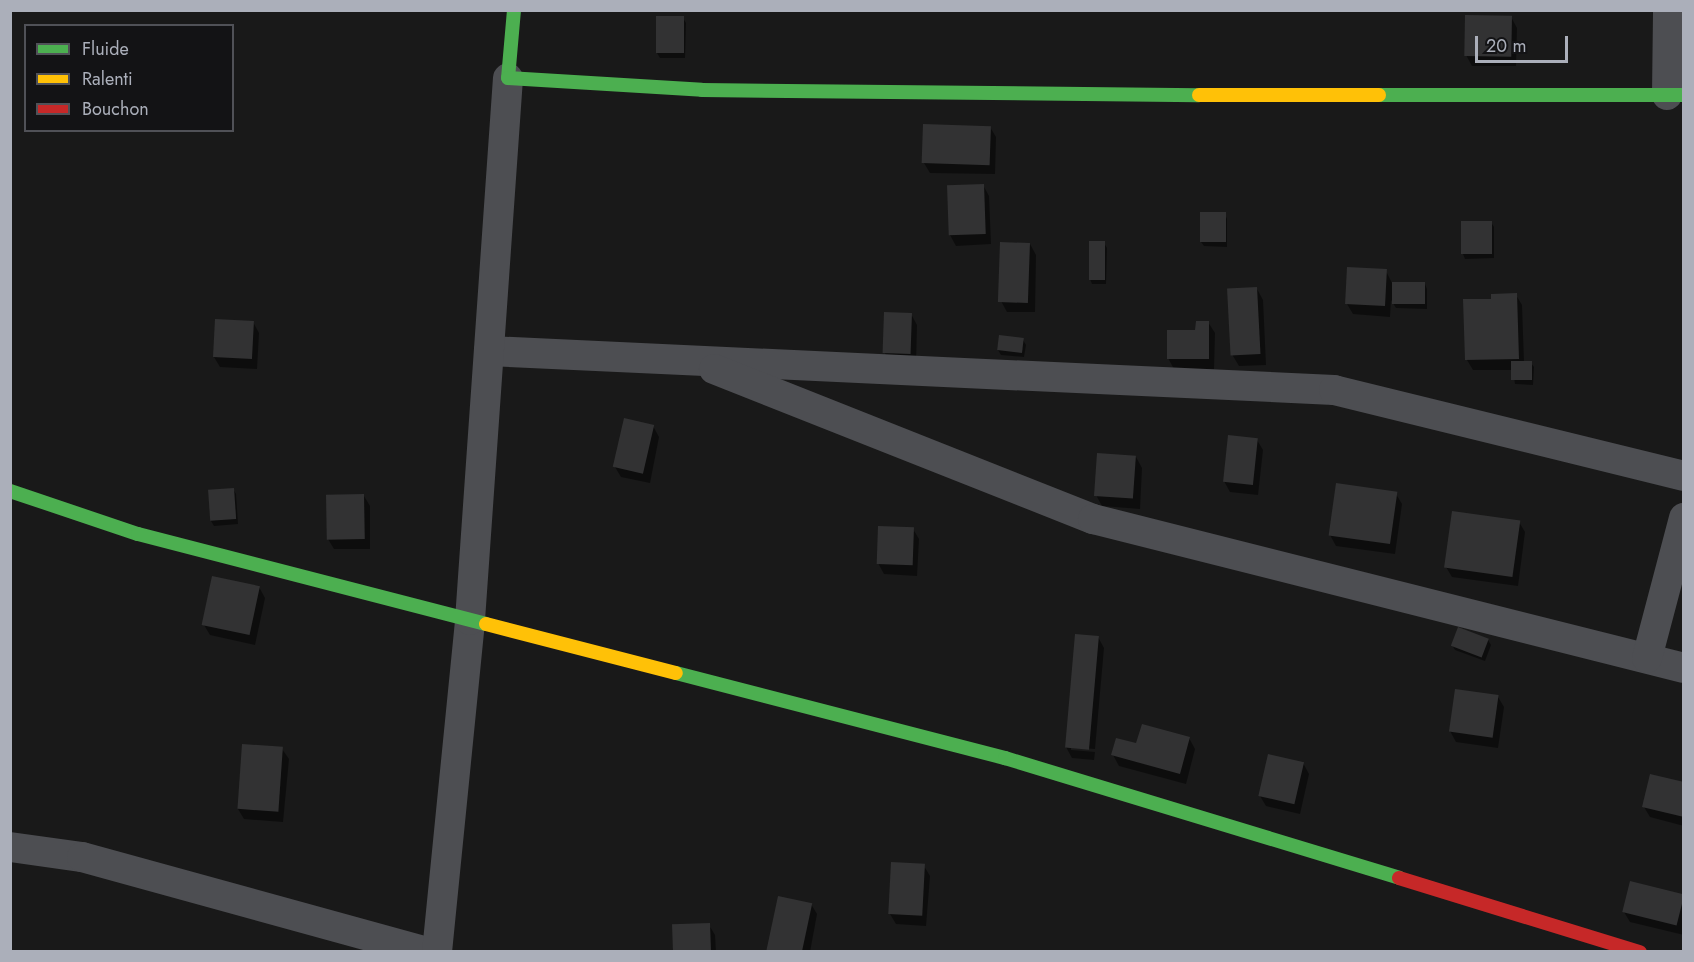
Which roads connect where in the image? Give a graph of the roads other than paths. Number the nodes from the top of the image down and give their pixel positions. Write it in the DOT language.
graph roads {
  1 [pos="513,10"];
  2 [pos="1668,10"];
  3 [pos="508,78"];
  4 [pos="1675,95"];
  5 [pos="489,351"];
  6 [pos="692,360"];
  7 [pos="1683,476"];
  8 [pos="10,491"];
  9 [pos="1683,518"];
  10 [pos="470,620"];
  11 [pos="1647,658"];
  12 [pos="1683,668"];
  13 [pos="10,847"];
  14 [pos="426,951"];
  15 [pos="437,951"];
  16 [pos="1640,951"];
  1 -- 3 [label="street"];
  2 -- 4 [label="street"];
  3 -- 4 [label="street"];
  3 -- 5 [label="street"];
  5 -- 6 [label="street"];
  5 -- 10 [label="street"];
  6 -- 7 [label="street"];
  6 -- 11 [label="street"];
  8 -- 10 [label="street"];
  9 -- 11 [label="street"];
  10 -- 15 [label="street"];
  10 -- 16 [label="street"];
  11 -- 12 [label="street"];
  13 -- 14 [label="street"];
}
